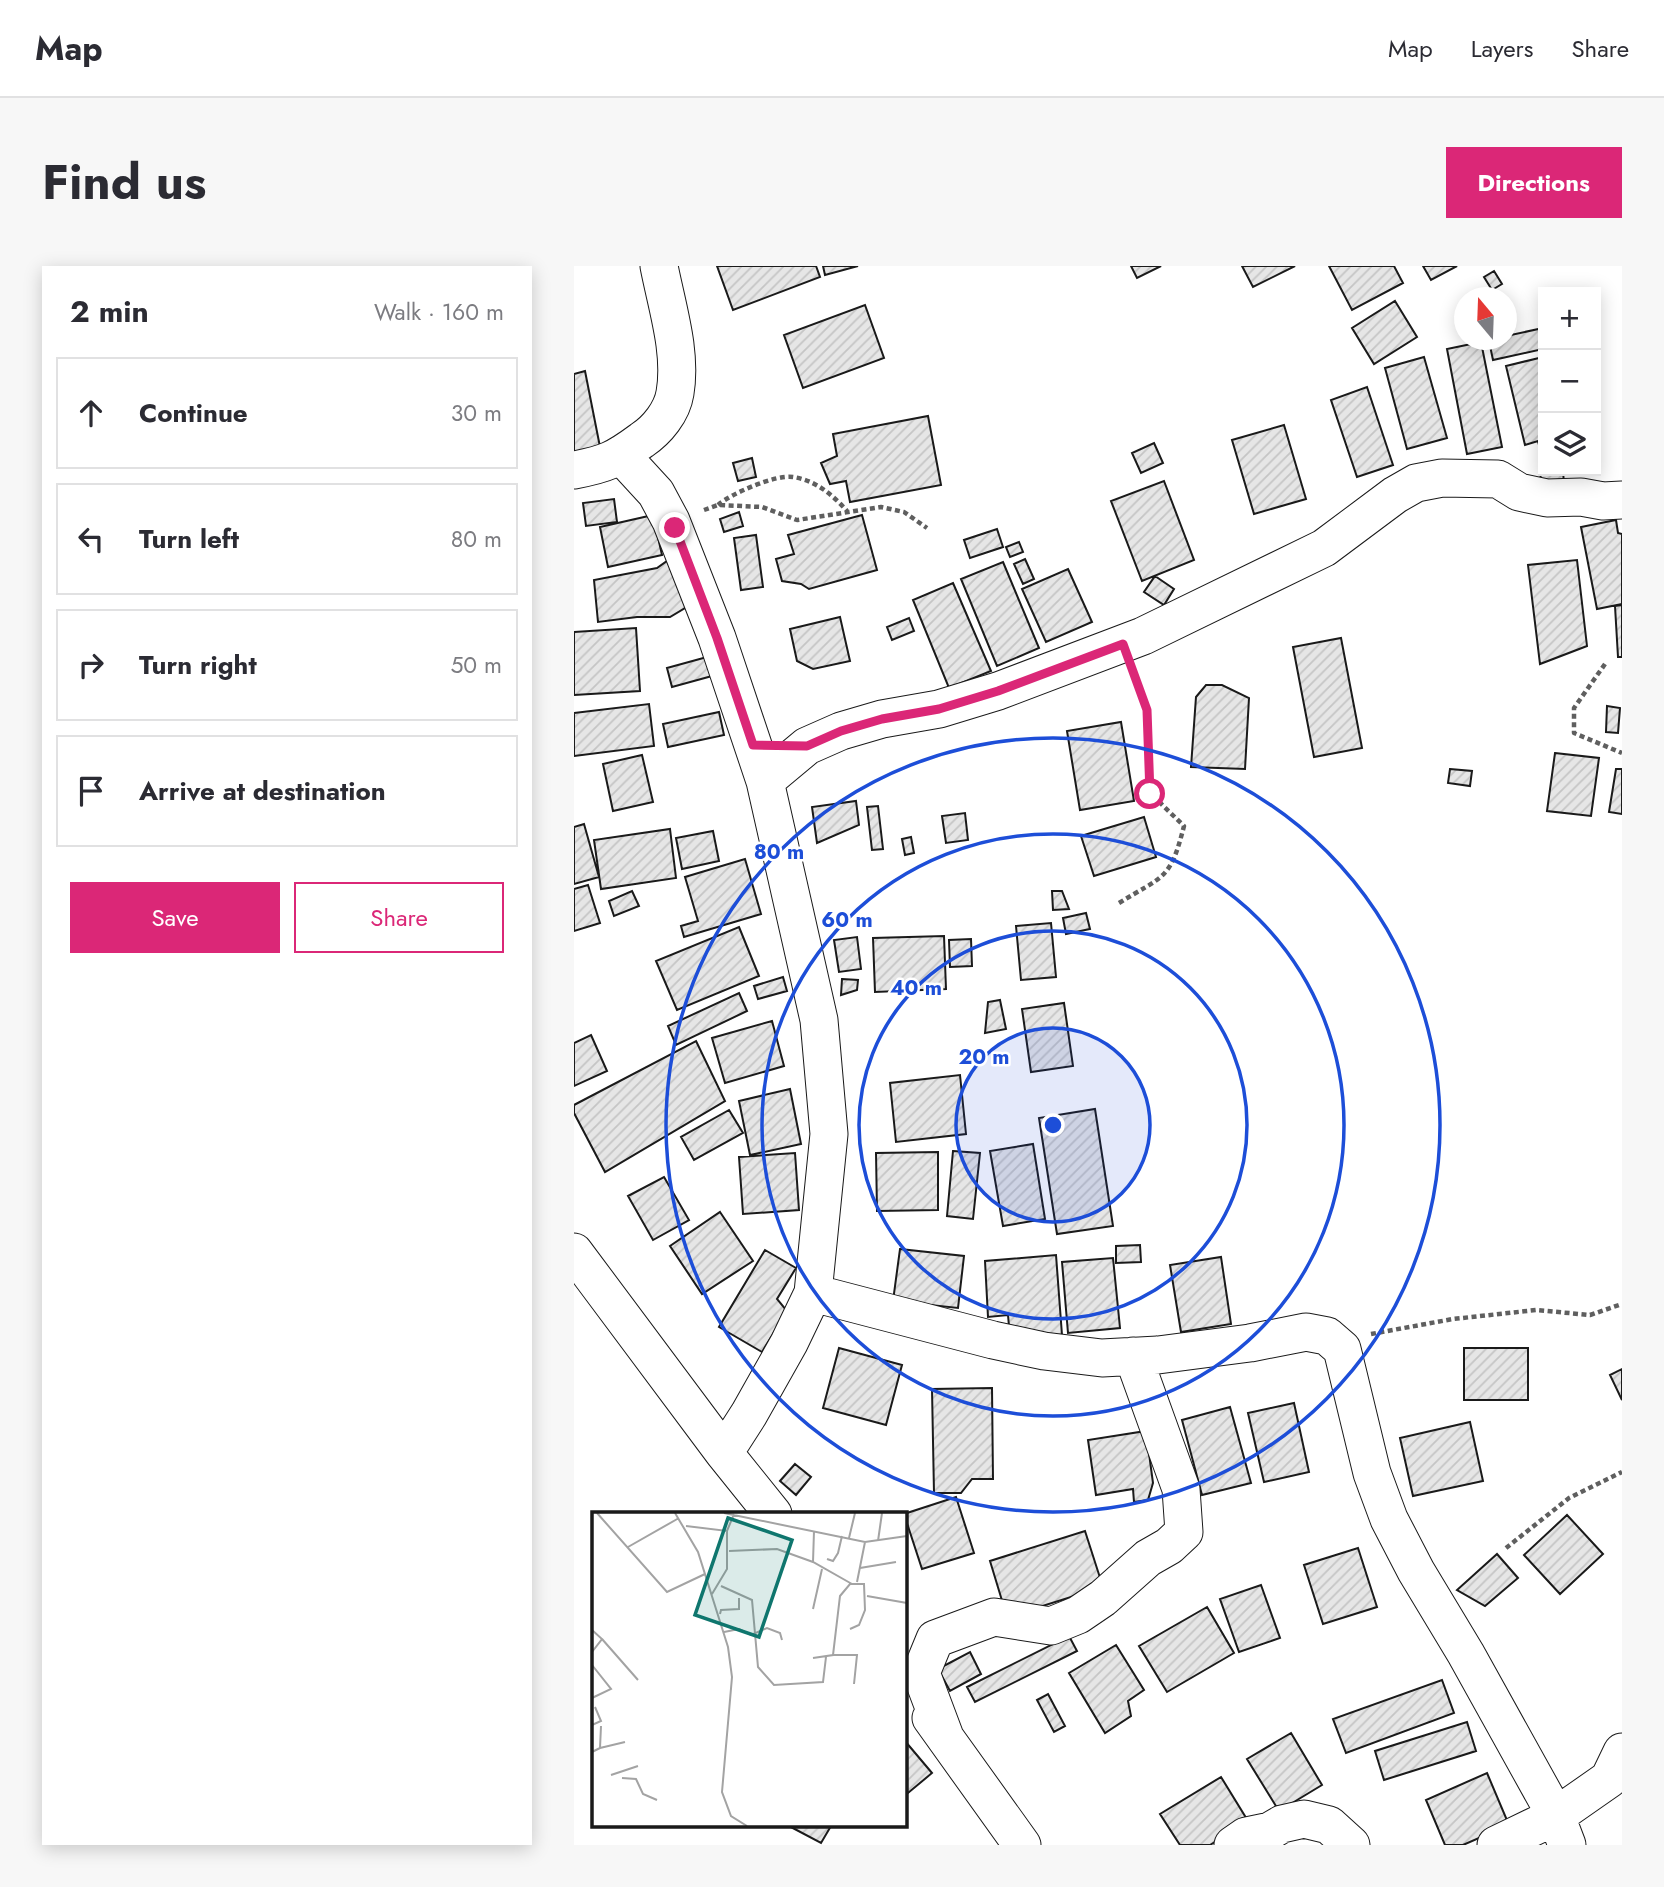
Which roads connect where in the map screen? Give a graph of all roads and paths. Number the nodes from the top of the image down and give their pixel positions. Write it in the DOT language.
graph roads {
  1 [pos="659,266"];
  2 [pos="622,456"];
  3 [pos="574,470"];
  4 [pos="1622,500"];
  5 [pos="718,505"];
  6 [pos="848,512"];
  7 [pos="671,521"];
  8 [pos="927,528"];
  9 [pos="1123,644"];
  10 [pos="1605,664"];
  11 [pos="753,745"];
  12 [pos="807,746"];
  13 [pos="1622,753"];
  14 [pos="765,781"];
  15 [pos="1119,904"];
  16 [pos="574,1252"];
  17 [pos="813,1293"];
  18 [pos="1622,1304"];
  19 [pos="1335,1340"];
  20 [pos="1133,1356"];
  21 [pos="724,1453"];
  22 [pos="1622,1472"];
  23 [pos="771,1512"];
  24 [pos="1506,1548"];
  25 [pos="906,1683"];
  26 [pos="945,1737"];
  27 [pos="1622,1752"];
  28 [pos="1561,1831"];
  29 [pos="1022,1845"];
  30 [pos="1233,1845"];
  31 [pos="1351,1845"];
  32 [pos="1496,1845"];
  1 -- 2 [label="street"];
  2 -- 3 [label="street"];
  2 -- 7 [label="street"];
  4 -- 9 [label="street"];
  5 -- 6 [label="path"];
  5 -- 6 [label="path"];
  5 -- 7 [label="path"];
  6 -- 8 [label="path"];
  7 -- 11 [label="street"];
  9 -- 12 [label="street"];
  9 -- 15 [label="path"];
  10 -- 13 [label="path"];
  11 -- 12 [label="street"];
  11 -- 14 [label="street"];
  12 -- 14 [label="street"];
  14 -- 17 [label="street"];
  16 -- 21 [label="street"];
  17 -- 20 [label="street"];
  17 -- 21 [label="street"];
  18 -- 19 [label="path"];
  19 -- 20 [label="street"];
  19 -- 28 [label="street"];
  20 -- 26 [label="street"];
  21 -- 23 [label="street"];
  22 -- 24 [label="path"];
  25 -- 26 [label="street"];
  26 -- 29 [label="street"];
  27 -- 28 [label="street"];
  28 -- 32 [label="street"];
  30 -- 31 [label="street"];
}
